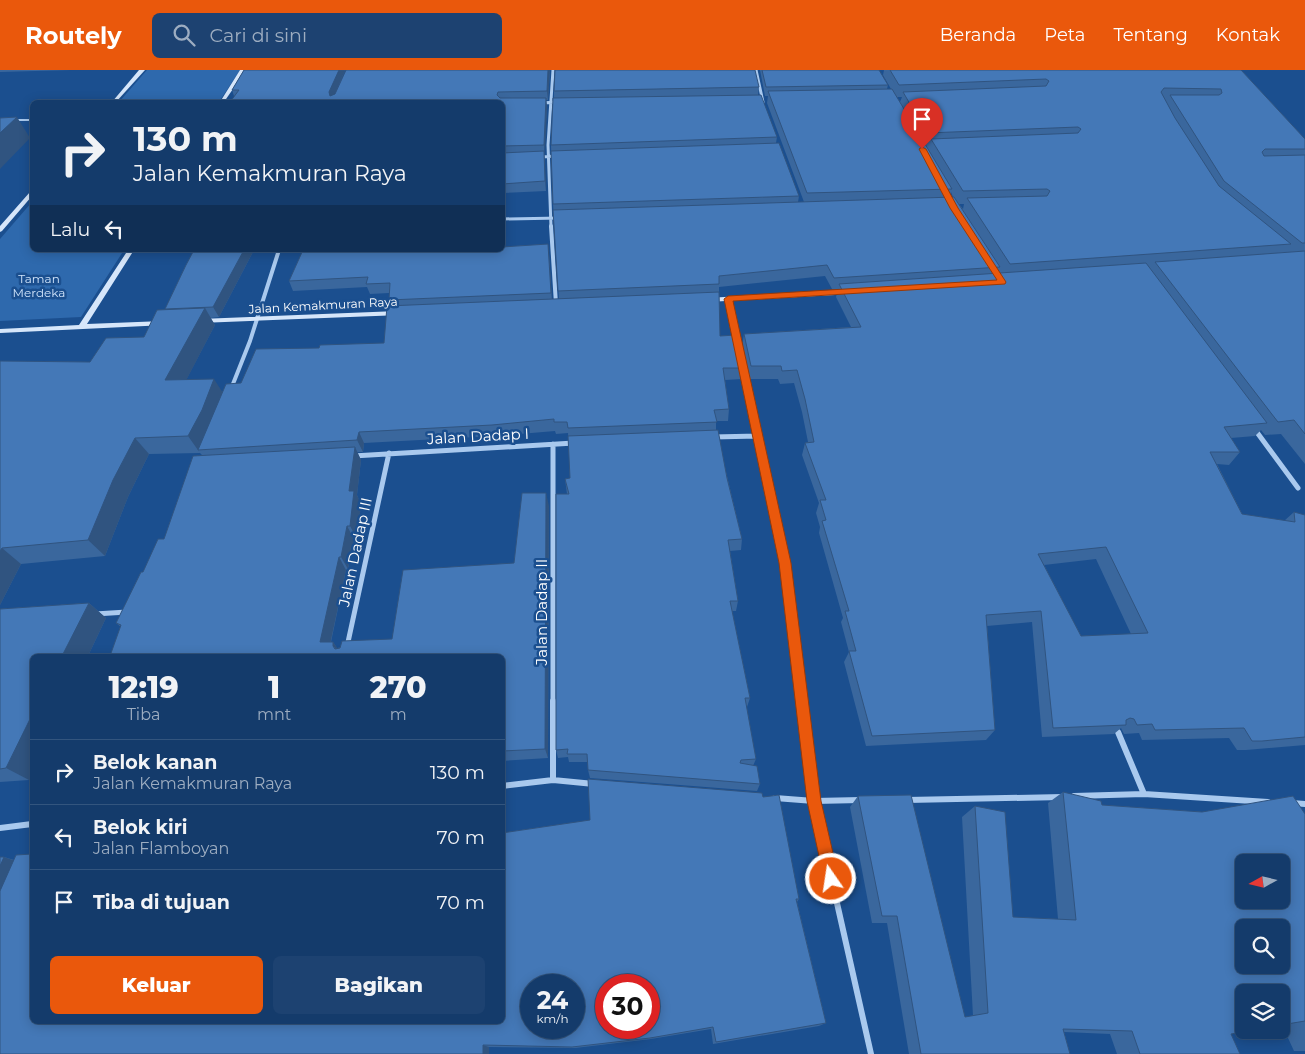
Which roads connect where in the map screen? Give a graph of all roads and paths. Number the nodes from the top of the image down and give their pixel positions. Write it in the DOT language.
graph roads {
  1 [pos="142,70"];
  2 [pos="243,70"];
  3 [pos="553,70"];
  4 [pos="756,70"];
  5 [pos="762,99"];
  6 [pos="771,99"];
  7 [pos="116,100"];
  8 [pos="223,100"];
  9 [pos="568,102"];
  10 [pos="540,103"];
  11 [pos="549,103"];
  12 [pos="765,107"];
  13 [pos="8,120"];
  14 [pos="30,120"];
  15 [pos="548,156"];
  16 [pos="558,156"];
  17 [pos="530,157"];
  18 [pos="30,195"];
  19 [pos="569,218"];
  20 [pos="505,219"];
  21 [pos="550,219"];
  22 [pos="0,230"];
  23 [pos="130,252"];
  24 [pos="278,252"];
  25 [pos="862,292"];
  26 [pos="728,299"];
  27 [pos="700,300"];
  28 [pos="566,306"];
  29 [pos="547,307"];
  30 [pos="556,307"];
  31 [pos="404,313"];
  32 [pos="256,320"];
  33 [pos="174,322"];
  34 [pos="192,322"];
  35 [pos="81,327"];
  36 [pos="0,331"];
  37 [pos="229,394"];
  38 [pos="1251,424"];
  39 [pos="758,436"];
  40 [pos="709,438"];
  41 [pos="583,443"];
  42 [pos="554,444"];
  43 [pos="389,453"];
  44 [pos="350,456"];
  45 [pos="1298,488"];
  46 [pos="90,614"];
  47 [pos="126,621"];
  48 [pos="345,654"];
  49 [pos="1118,732"];
  50 [pos="553,780"];
  51 [pos="601,784"];
  52 [pos="505,786"];
  53 [pos="1144,794"];
  54 [pos="765,797"];
  55 [pos="871,800"];
  56 [pos="899,800"];
  57 [pos="814,801"];
  58 [pos="1273,802"];
  59 [pos="1282,803"];
  60 [pos="1305,804"];
  61 [pos="30,824"];
  62 [pos="0,828"];
  63 [pos="871,1054"];
  1 -- 7 [label="main road"];
  2 -- 8 [label="main road"];
  3 -- 11 [label="street"];
  4 -- 5 [label="street"];
  5 -- 6 [label="street"];
  5 -- 12 [label="street"];
  9 -- 11 [label="street"];
  10 -- 11 [label="street"];
  11 -- 15 [label="street"];
  13 -- 14 [label="lane"];
  15 -- 16 [label="street"];
  15 -- 17 [label="street"];
  15 -- 21 [label="street"];
  18 -- 22 [label="main road"];
  19 -- 21 [label="street"];
  20 -- 21 [label="street"];
  21 -- 30 [label="street"];
  23 -- 35 [label="main road"];
  24 -- 32 [label="street"];
  25 -- 26 [label="main road"];
  26 -- 27 [label="main road"];
  26 -- 39 [label="street"];
  28 -- 30 [label="main road"];
  29 -- 30 [label="main road"];
  31 -- 32 [label="main road, Jalan Kemakmuran Raya"];
  32 -- 34 [label="main road, Jalan Kemakmuran Raya"];
  32 -- 37 [label="street"];
  33 -- 35 [label="main road"];
  35 -- 36 [label="main road"];
  38 -- 45 [label="street"];
  39 -- 40 [label="street"];
  39 -- 57 [label="street"];
  41 -- 42 [label="street, Jalan Dadap I"];
  42 -- 43 [label="street, Jalan Dadap I"];
  42 -- 50 [label="street, Jalan Dadap II"];
  43 -- 44 [label="street, Jalan Dadap I"];
  43 -- 48 [label="street, Jalan Dadap III"];
  46 -- 47 [label="street"];
  49 -- 53 [label="street"];
  50 -- 51 [label="street"];
  50 -- 52 [label="street"];
  53 -- 56 [label="street"];
  53 -- 58 [label="street"];
  54 -- 57 [label="street"];
  55 -- 57 [label="street"];
  57 -- 63 [label="street"];
  59 -- 60 [label="street"];
  61 -- 62 [label="street"];
}
